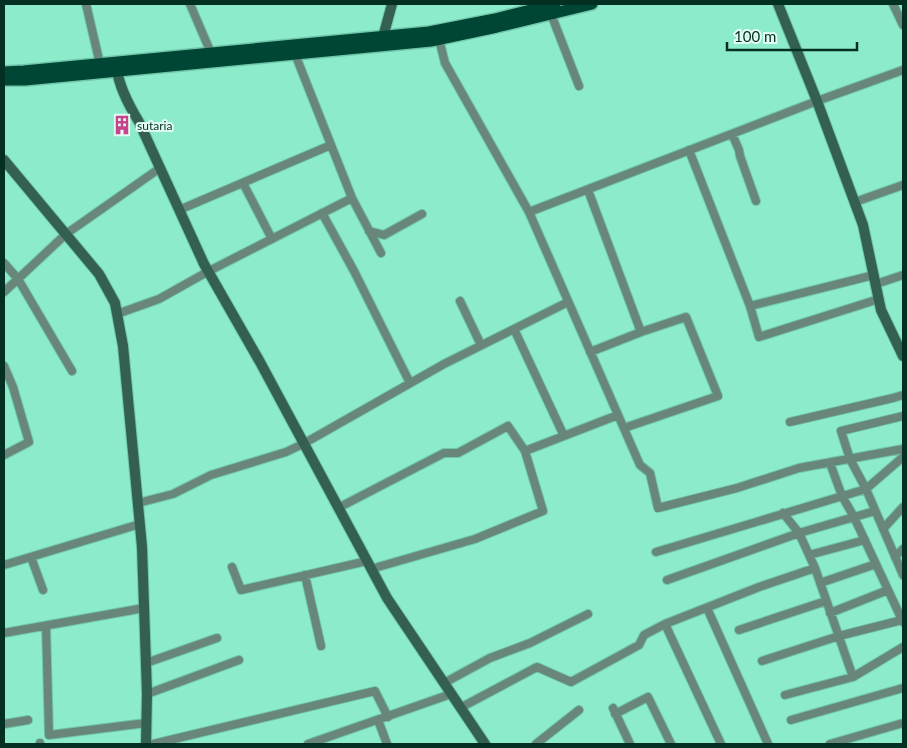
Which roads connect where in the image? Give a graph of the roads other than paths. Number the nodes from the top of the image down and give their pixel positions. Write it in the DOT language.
graph roads {
  1 [pos="86,4"];
  2 [pos="190,4"];
  3 [pos="392,4"];
  4 [pos="592,4"];
  5 [pos="778,4"];
  6 [pos="893,4"];
  7 [pos="553,9"];
  8 [pos="903,25"];
  9 [pos="438,35"];
  10 [pos="383,41"];
  11 [pos="211,53"];
  12 [pos="295,54"];
  13 [pos="100,64"];
  14 [pos="116,67"];
  15 [pos="903,70"];
  16 [pos="4,72"];
  17 [pos="4,80"];
  18 [pos="579,86"];
  19 [pos="817,101"];
  20 [pos="732,134"];
  21 [pos="331,145"];
  22 [pos="689,150"];
  23 [pos="4,160"];
  24 [pos="160,168"];
  25 [pos="243,183"];
  26 [pos="903,185"];
  27 [pos="588,190"];
  28 [pos="352,198"];
  29 [pos="756,201"];
  30 [pos="855,202"];
  31 [pos="179,210"];
  32 [pos="529,212"];
  33 [pos="322,213"];
  34 [pos="422,214"];
  35 [pos="370,231"];
  36 [pos="66,234"];
  37 [pos="272,239"];
  38 [pos="381,253"];
  39 [pos="4,263"];
  40 [pos="209,271"];
  41 [pos="903,275"];
  42 [pos="18,279"];
  43 [pos="875,279"];
  44 [pos="4,292"];
  45 [pos="879,299"];
  46 [pos="460,301"];
  47 [pos="568,302"];
  48 [pos="750,306"];
  49 [pos="117,314"];
  50 [pos="514,329"];
  51 [pos="641,332"];
  52 [pos="481,345"];
  53 [pos="590,352"];
  54 [pos="903,356"];
  55 [pos="4,366"];
  56 [pos="72,370"];
  57 [pos="410,383"];
  58 [pos="903,395"];
  59 [pos="618,415"];
  60 [pos="903,416"];
  61 [pos="790,422"];
  62 [pos="624,428"];
  63 [pos="564,436"];
  64 [pos="303,444"];
  65 [pos="903,449"];
  66 [pos="525,451"];
  67 [pos="4,455"];
  68 [pos="903,457"];
  69 [pos="850,460"];
  70 [pos="830,463"];
  71 [pos="866,489"];
  72 [pos="842,496"];
  73 [pos="138,503"];
  74 [pos="903,507"];
  75 [pos="338,508"];
  76 [pos="875,511"];
  77 [pos="783,513"];
  78 [pos="854,517"];
  79 [pos="140,524"];
  80 [pos="883,528"];
  81 [pos="799,533"];
  82 [pos="864,540"];
  83 [pos="903,549"];
  84 [pos="656,552"];
  85 [pos="809,555"];
  86 [pos="31,557"];
  87 [pos="895,557"];
  88 [pos="876,564"];
  89 [pos="4,565"];
  90 [pos="369,565"];
  91 [pos="232,567"];
  92 [pos="814,568"];
  93 [pos="306,575"];
  94 [pos="903,575"];
  95 [pos="667,580"];
  96 [pos="820,583"];
  97 [pos="43,590"];
  98 [pos="888,590"];
  99 [pos="826,602"];
  100 [pos="144,608"];
  101 [pos="707,608"];
  102 [pos="588,614"];
  103 [pos="830,614"];
  104 [pos="903,621"];
  105 [pos="665,624"];
  106 [pos="46,626"];
  107 [pos="739,630"];
  108 [pos="4,633"];
  109 [pos="839,636"];
  110 [pos="217,638"];
  111 [pos="321,646"];
  112 [pos="903,647"];
  113 [pos="239,660"];
  114 [pos="762,661"];
  115 [pos="146,663"];
  116 [pos="853,677"];
  117 [pos="444,683"];
  118 [pos="903,688"];
  119 [pos="147,694"];
  120 [pos="451,694"];
  121 [pos="785,696"];
  122 [pos="460,708"];
  123 [pos="579,710"];
  124 [pos="388,716"];
  125 [pos="28,720"];
  126 [pos="378,720"];
  127 [pos="791,720"];
  128 [pos="146,723"];
  129 [pos="903,723"];
  130 [pos="4,724"];
  131 [pos="146,744"];
  132 [pos="153,744"];
  133 [pos="308,744"];
  134 [pos="386,744"];
  135 [pos="484,744"];
  136 [pos="536,744"];
  137 [pos="630,744"];
  138 [pos="671,744"];
  139 [pos="721,744"];
  140 [pos="768,744"];
  141 [pos="830,744"];
  1 -- 13 [label="street"];
  2 -- 11 [label="street"];
  3 -- 10 [label="street"];
  4 -- 7 [label="main road"];
  5 -- 19 [label="street"];
  6 -- 8 [label="street"];
  7 -- 9 [label="main road"];
  7 -- 18 [label="street"];
  9 -- 10 [label="main road"];
  9 -- 32 [label="street"];
  10 -- 11 [label="main road"];
  10 -- 12 [label="main road"];
  11 -- 14 [label="main road"];
  12 -- 14 [label="main road"];
  12 -- 21 [label="street"];
  13 -- 14 [label="main road"];
  13 -- 16 [label="main road"];
  14 -- 17 [label="main road"];
  14 -- 24 [label="street"];
  15 -- 19 [label="street"];
  19 -- 20 [label="street"];
  19 -- 30 [label="street"];
  20 -- 22 [label="street"];
  20 -- 29 [label="street"];
  21 -- 25 [label="street"];
  21 -- 28 [label="street"];
  22 -- 27 [label="street"];
  22 -- 48 [label="street"];
  23 -- 36 [label="street"];
  24 -- 31 [label="street"];
  24 -- 36 [label="street"];
  25 -- 31 [label="street"];
  25 -- 37 [label="street"];
  26 -- 30 [label="street"];
  27 -- 32 [label="street"];
  27 -- 51 [label="street"];
  28 -- 33 [label="street"];
  28 -- 35 [label="street"];
  30 -- 43 [label="street"];
  31 -- 40 [label="street"];
  32 -- 47 [label="street"];
  33 -- 37 [label="street"];
  33 -- 57 [label="street"];
  34 -- 35 [label="street"];
  35 -- 38 [label="street"];
  36 -- 42 [label="street"];
  36 -- 49 [label="street"];
  37 -- 40 [label="street"];
  39 -- 42 [label="street"];
  40 -- 49 [label="street"];
  40 -- 64 [label="street"];
  41 -- 43 [label="street"];
  42 -- 44 [label="street"];
  42 -- 56 [label="street"];
  43 -- 45 [label="street"];
  43 -- 48 [label="street"];
  45 -- 48 [label="street"];
  45 -- 54 [label="street"];
  46 -- 52 [label="street"];
  47 -- 50 [label="street"];
  47 -- 53 [label="street"];
  49 -- 73 [label="street"];
  50 -- 52 [label="street"];
  50 -- 63 [label="street"];
  51 -- 53 [label="street"];
  51 -- 62 [label="street"];
  52 -- 57 [label="street"];
  53 -- 59 [label="street"];
  55 -- 67 [label="street"];
  57 -- 64 [label="street"];
  58 -- 61 [label="street"];
  59 -- 62 [label="street"];
  59 -- 63 [label="street"];
  60 -- 69 [label="street"];
  62 -- 70 [label="street"];
  63 -- 66 [label="street"];
  64 -- 73 [label="street"];
  64 -- 75 [label="street"];
  65 -- 69 [label="street"];
  66 -- 75 [label="street"];
  66 -- 90 [label="street"];
  68 -- 71 [label="street"];
  69 -- 70 [label="street"];
  69 -- 71 [label="street"];
  70 -- 72 [label="street"];
  71 -- 72 [label="street"];
  71 -- 76 [label="street"];
  72 -- 77 [label="street"];
  72 -- 78 [label="street"];
  73 -- 79 [label="street"];
  74 -- 80 [label="street"];
  75 -- 90 [label="street"];
  76 -- 78 [label="street"];
  76 -- 80 [label="street"];
  77 -- 81 [label="street"];
  77 -- 84 [label="street"];
  78 -- 81 [label="street"];
  78 -- 82 [label="street"];
  79 -- 86 [label="street"];
  79 -- 100 [label="street"];
  80 -- 87 [label="street"];
  81 -- 85 [label="street"];
  81 -- 95 [label="street"];
  82 -- 85 [label="street"];
  82 -- 88 [label="street"];
  83 -- 87 [label="street"];
  85 -- 92 [label="street"];
  86 -- 89 [label="street"];
  86 -- 97 [label="street"];
  87 -- 94 [label="street"];
  88 -- 96 [label="street"];
  88 -- 98 [label="street"];
  90 -- 93 [label="street"];
  90 -- 117 [label="street"];
  91 -- 93 [label="street"];
  92 -- 96 [label="street"];
  92 -- 101 [label="street"];
  93 -- 111 [label="street"];
  96 -- 99 [label="street"];
  98 -- 103 [label="street"];
  98 -- 104 [label="street"];
  99 -- 103 [label="street"];
  99 -- 107 [label="street"];
  100 -- 106 [label="street"];
  100 -- 115 [label="street"];
  101 -- 105 [label="street"];
  101 -- 140 [label="street"];
  102 -- 117 [label="street"];
  103 -- 109 [label="street"];
  104 -- 109 [label="street"];
  105 -- 122 [label="street"];
  105 -- 139 [label="street"];
  106 -- 108 [label="street"];
  106 -- 128 [label="street"];
  109 -- 114 [label="street"];
  109 -- 116 [label="street"];
  110 -- 115 [label="street"];
  112 -- 116 [label="street"];
  113 -- 119 [label="street"];
  115 -- 119 [label="street"];
  116 -- 121 [label="street"];
  117 -- 120 [label="street"];
  118 -- 127 [label="street"];
  119 -- 128 [label="street"];
  120 -- 122 [label="street"];
  120 -- 124 [label="street"];
  122 -- 135 [label="street"];
  123 -- 136 [label="street"];
  124 -- 126 [label="street"];
  124 -- 132 [label="street"];
  125 -- 130 [label="street"];
  126 -- 133 [label="street"];
  126 -- 134 [label="street"];
  128 -- 131 [label="street"];
  129 -- 141 [label="street"];
  137 -- 138 [label="street"];
}
